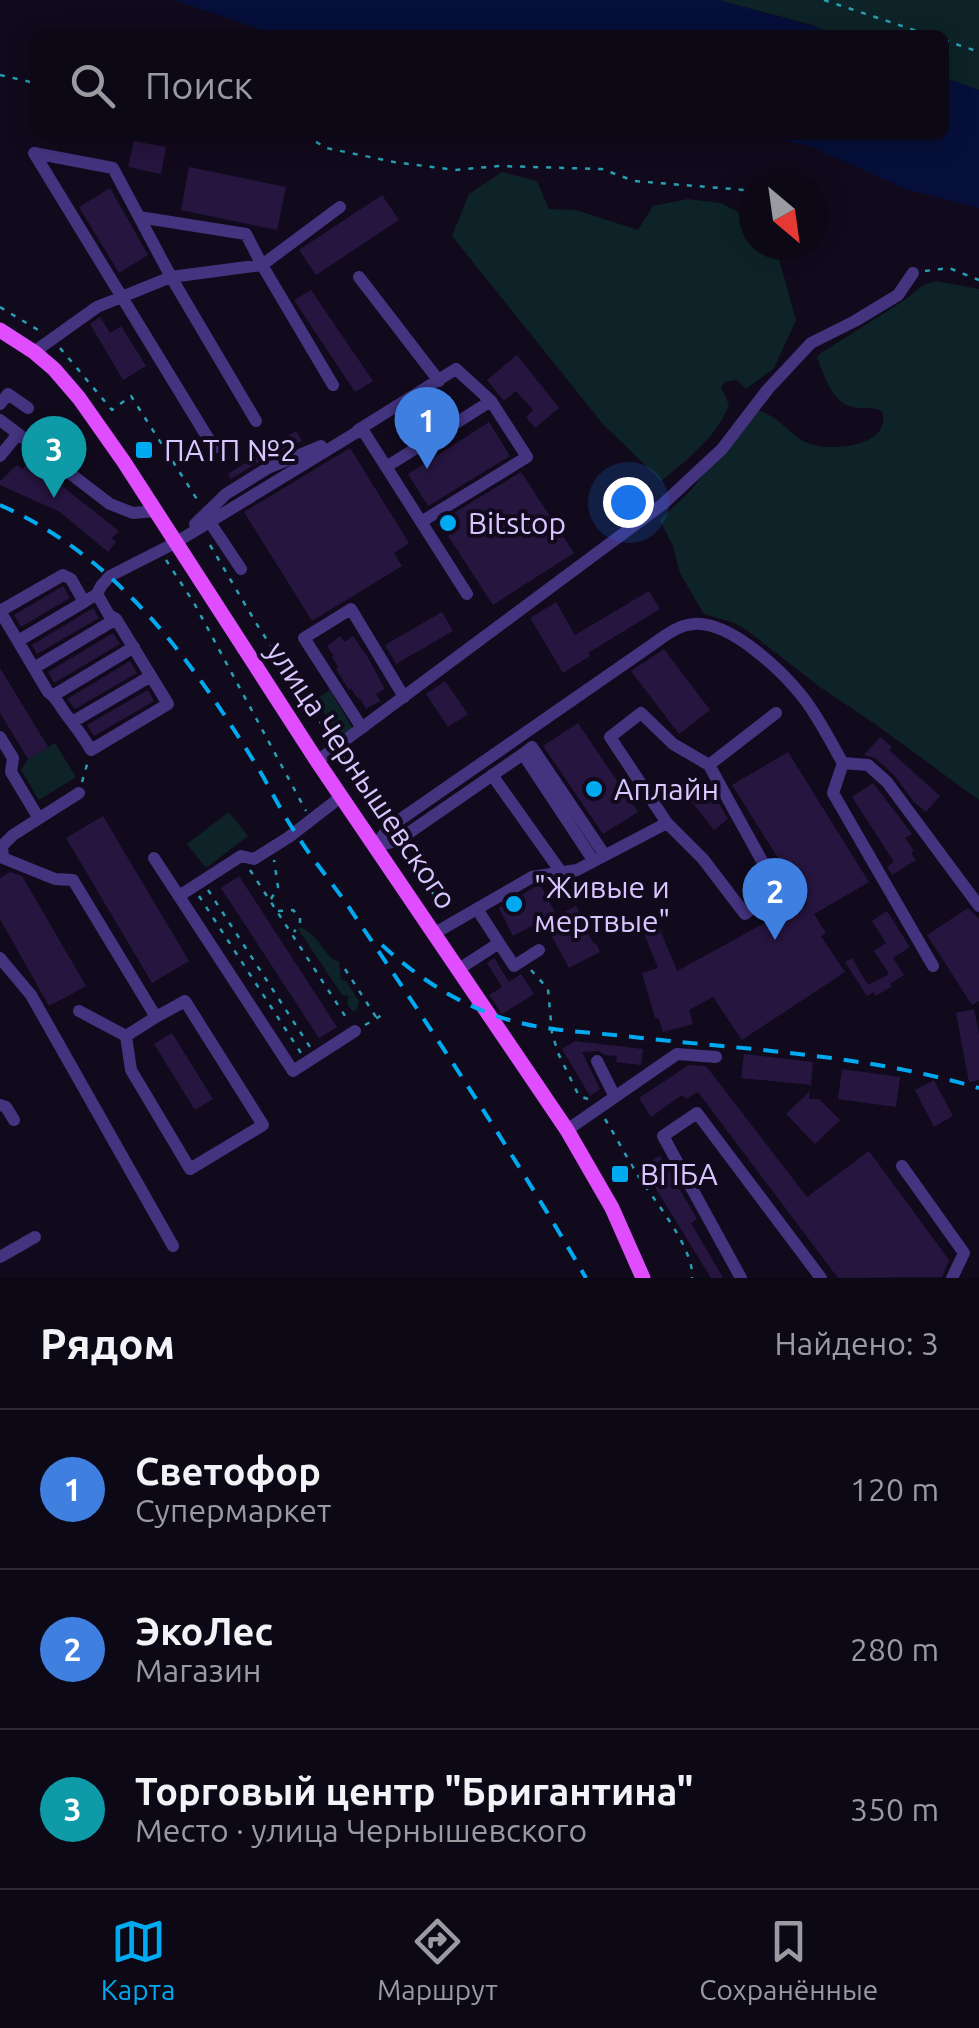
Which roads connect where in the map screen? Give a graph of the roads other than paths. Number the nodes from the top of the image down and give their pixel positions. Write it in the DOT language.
graph roads {
  1 [pos="340,207"];
  2 [pos="139,217"];
  3 [pos="262,265"];
  4 [pos="914,273"];
  5 [pos="172,277"];
  6 [pos="359,277"];
  7 [pos="122,297"];
  8 [pos="0,330"];
  9 [pos="34,352"];
  10 [pos="439,380"];
  11 [pos="333,385"];
  12 [pos="3,395"];
  13 [pos="491,401"];
  14 [pos="28,408"];
  15 [pos="0,420"];
  16 [pos="256,421"];
  17 [pos="362,429"];
  18 [pos="18,434"];
  19 [pos="214,448"];
  20 [pos="0,456"];
  21 [pos="386,467"];
  22 [pos="156,510"];
  23 [pos="206,520"];
  24 [pos="421,522"];
  25 [pos="176,543"];
  26 [pos="241,569"];
  27 [pos="467,594"];
  28 [pos="90,598"];
  29 [pos="116,619"];
  30 [pos="18,641"];
  31 [pos="134,648"];
  32 [pos="34,668"];
  33 [pos="151,676"];
  34 [pos="54,695"];
  35 [pos="404,696"];
  36 [pos="776,713"];
  37 [pos="74,721"];
  38 [pos="362,728"];
  39 [pos="0,737"];
  40 [pos="317,760"];
  41 [pos="843,762"];
  42 [pos="709,765"];
  43 [pos="492,775"];
  44 [pos="80,792"];
  45 [pos="342,796"];
  46 [pos="38,818"];
  47 [pos="666,823"];
  48 [pos="376,846"];
  49 [pos="598,857"];
  50 [pos="2,858"];
  51 [pos="154,858"];
  52 [pos="561,872"];
  53 [pos="179,896"];
  54 [pos="979,906"];
  55 [pos="477,909"];
  56 [pos="435,933"];
  57 [pos="499,942"];
  58 [pos="539,950"];
  59 [pos="0,958"];
  60 [pos="932,966"];
  61 [pos="459,969"];
  62 [pos="79,1011"];
  63 [pos="156,1017"];
  64 [pos="355,1032"];
  65 [pos="126,1036"];
  66 [pos="716,1057"];
  67 [pos="597,1061"];
  68 [pos="615,1097"];
  69 [pos="0,1105"];
  70 [pos="14,1120"];
  71 [pos="567,1130"];
  72 [pos="902,1166"];
  73 [pos="35,1236"];
  74 [pos="173,1246"];
  75 [pos="0,1257"];
  76 [pos="643,1278"];
  77 [pos="741,1278"];
  78 [pos="821,1278"];
  79 [pos="952,1278"];
  1 -- 3 [label="street"];
  2 -- 3 [label="street"];
  2 -- 5 [label="street"];
  2 -- 7 [label="street"];
  3 -- 5 [label="street"];
  3 -- 11 [label="street"];
  4 -- 35 [label="street"];
  5 -- 7 [label="street"];
  5 -- 16 [label="street"];
  6 -- 10 [label="street"];
  7 -- 9 [label="street"];
  7 -- 19 [label="street"];
  8 -- 9 [label="main road, улица Чернышевского"];
  9 -- 22 [label="main road, улица Чернышевского"];
  10 -- 13 [label="street"];
  10 -- 17 [label="street"];
  12 -- 14 [label="street"];
  13 -- 21 [label="street"];
  13 -- 24 [label="street"];
  15 -- 18 [label="street"];
  17 -- 21 [label="street"];
  17 -- 23 [label="street"];
  18 -- 20 [label="street"];
  18 -- 22 [label="street"];
  21 -- 24 [label="street"];
  22 -- 25 [label="main road, улица Чернышевского"];
  23 -- 25 [label="street"];
  23 -- 26 [label="street"];
  24 -- 27 [label="street"];
  25 -- 28 [label="street"];
  25 -- 40 [label="main road, улица Чернышевского"];
  28 -- 29 [label="street"];
  28 -- 30 [label="street"];
  28 -- 30 [label="street"];
  29 -- 31 [label="street"];
  29 -- 32 [label="street"];
  30 -- 32 [label="street"];
  31 -- 33 [label="street"];
  31 -- 34 [label="street"];
  32 -- 34 [label="street"];
  33 -- 37 [label="street"];
  33 -- 37 [label="street"];
  34 -- 37 [label="street"];
  35 -- 38 [label="street"];
  35 -- 38 [label="street"];
  36 -- 42 [label="street"];
  38 -- 40 [label="street"];
  39 -- 46 [label="street"];
  40 -- 45 [label="main road, улица Чернышевского"];
  41 -- 48 [label="street"];
  41 -- 54 [label="street"];
  41 -- 60 [label="street"];
  42 -- 47 [label="street"];
  42 -- 47 [label="street"];
  43 -- 48 [label="street"];
  43 -- 49 [label="street"];
  43 -- 52 [label="street"];
  44 -- 46 [label="street"];
  45 -- 48 [label="main road, улица Чернышевского"];
  45 -- 53 [label="street"];
  46 -- 50 [label="street"];
  47 -- 49 [label="street"];
  48 -- 56 [label="main road, улица Чернышевского"];
  49 -- 52 [label="street"];
  50 -- 63 [label="street"];
  51 -- 53 [label="street"];
  52 -- 55 [label="street"];
  53 -- 64 [label="street"];
  55 -- 56 [label="street"];
  55 -- 57 [label="street"];
  56 -- 61 [label="main road, улица Чернышевского"];
  57 -- 58 [label="street"];
  57 -- 61 [label="street"];
  59 -- 74 [label="street"];
  61 -- 71 [label="main road, улица Чернышевского"];
  62 -- 65 [label="street"];
  63 -- 65 [label="street"];
  63 -- 65 [label="street"];
  66 -- 68 [label="street"];
  67 -- 68 [label="street"];
  68 -- 71 [label="street"];
  69 -- 70 [label="street"];
  71 -- 76 [label="main road, улица Чернышевского"];
  72 -- 79 [label="street"];
  73 -- 75 [label="street"];
  77 -- 78 [label="street"];
}
